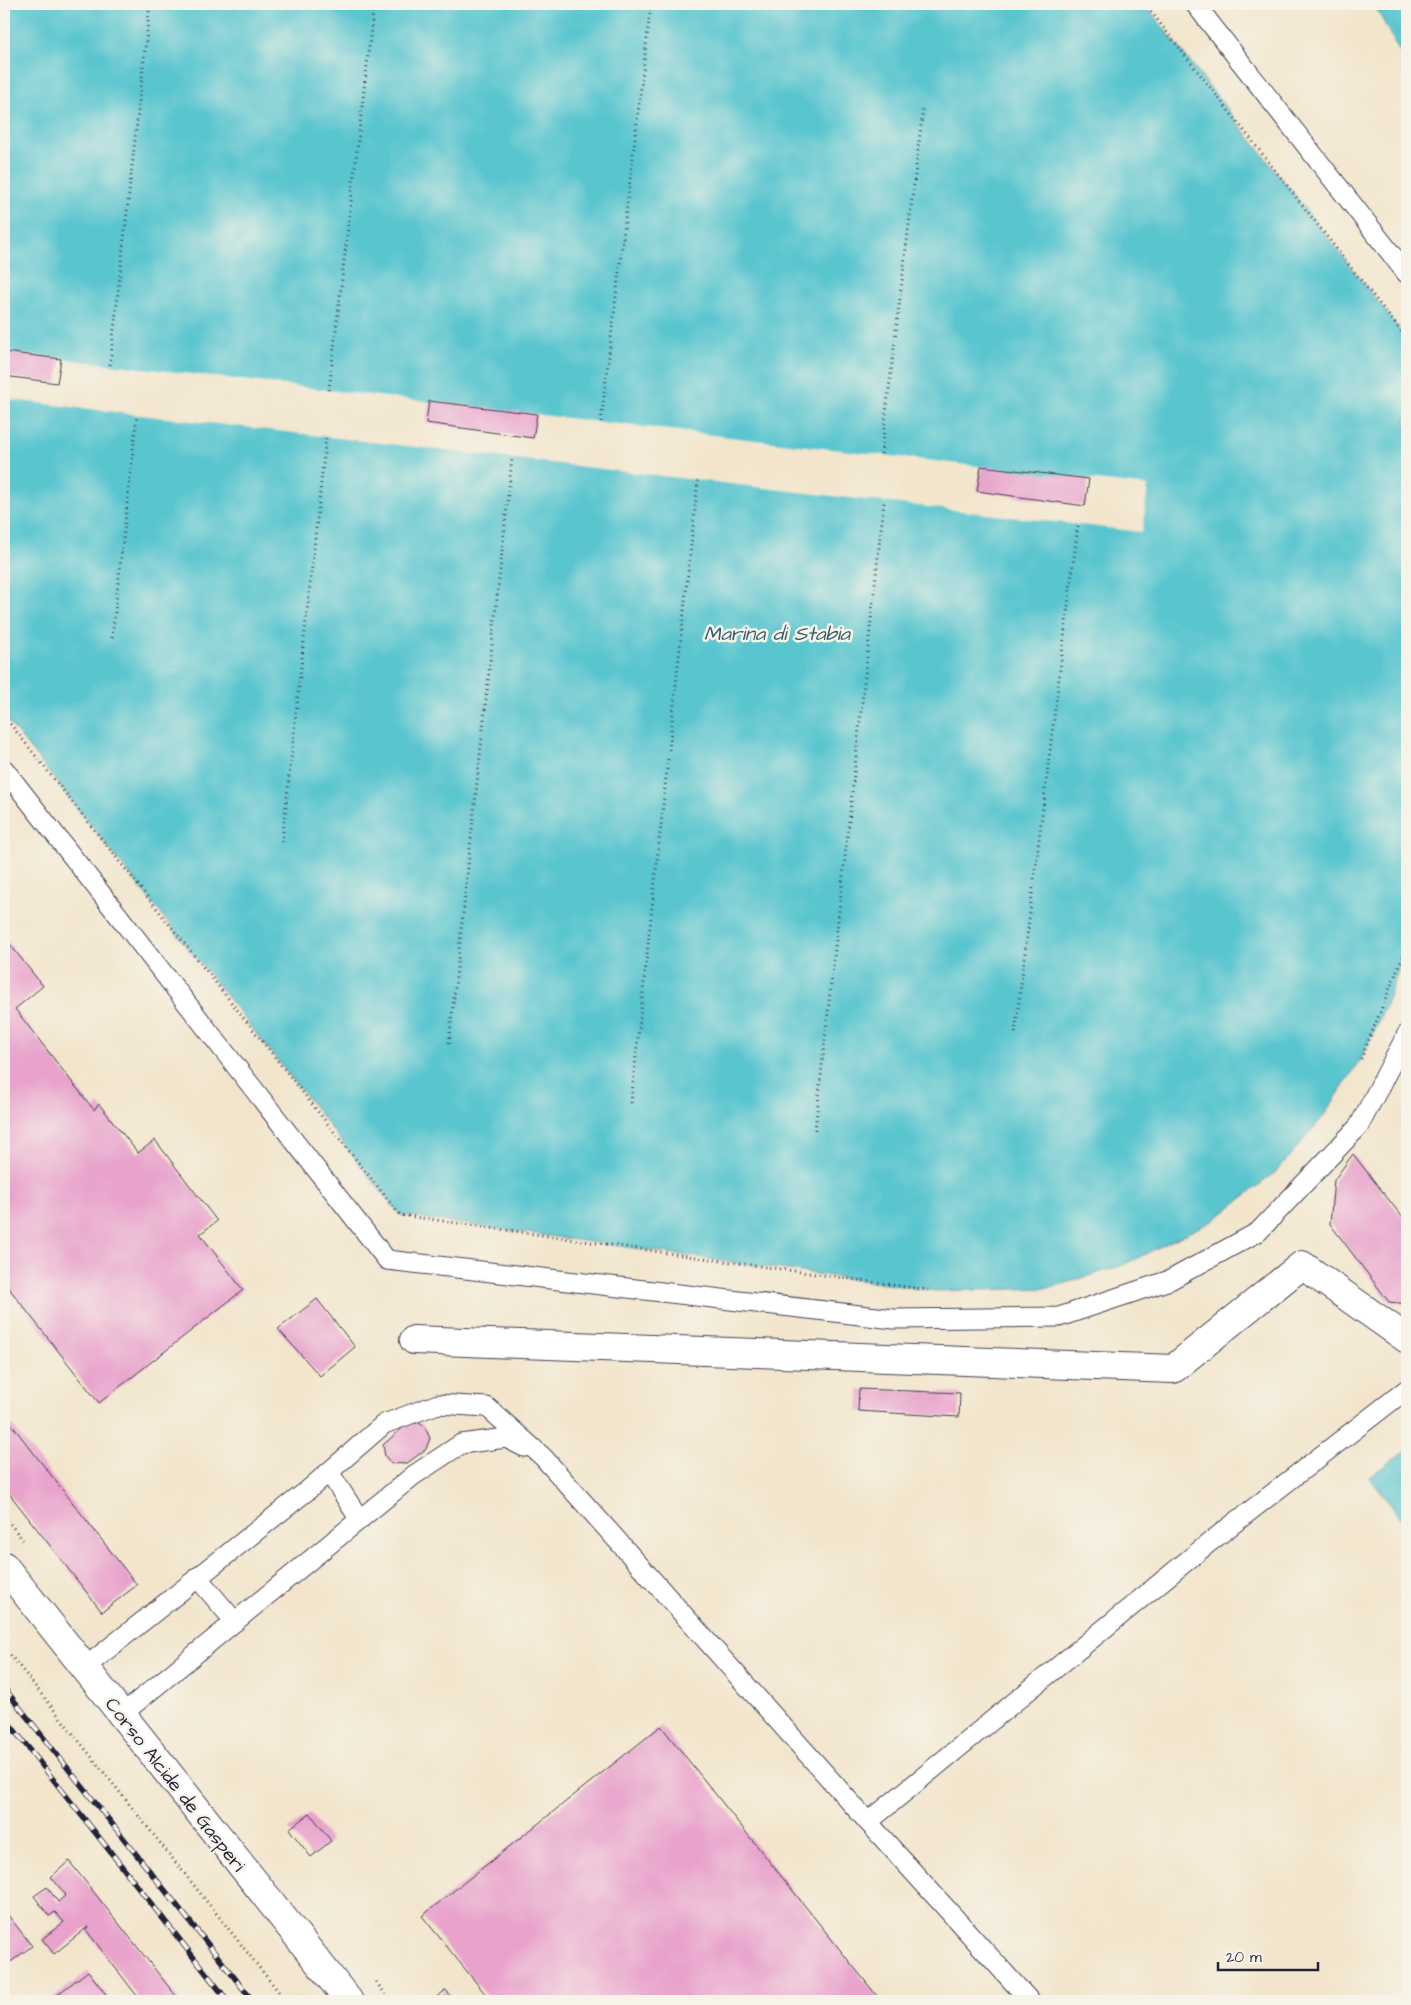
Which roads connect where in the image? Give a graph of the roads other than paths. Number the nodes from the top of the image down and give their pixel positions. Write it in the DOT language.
graph roads {
  1 [pos="1195,4"];
  2 [pos="1407,274"];
  3 [pos="4,769"];
  4 [pos="1407,1034"];
  5 [pos="1407,1339"];
  6 [pos="414,1340"];
  7 [pos="1407,1389"];
  8 [pos="543,1457"];
  9 [pos="329,1472"];
  10 [pos="360,1520"];
  11 [pos="4,1566"];
  12 [pos="198,1577"];
  13 [pos="235,1622"];
  14 [pos="84,1668"];
  15 [pos="121,1715"];
  16 [pos="868,1822"];
  17 [pos="348,2001"];
  18 [pos="1030,2001"];
  1 -- 2 [label="lane"];
  3 -- 4 [label="lane"];
  5 -- 6 [label="street"];
  7 -- 16 [label="lane"];
  8 -- 9 [label="lane"];
  8 -- 10 [label="lane"];
  8 -- 16 [label="lane"];
  9 -- 10 [label="lane"];
  9 -- 12 [label="lane"];
  10 -- 13 [label="lane"];
  11 -- 14 [label="street, Corso Alcide de Gasperi"];
  12 -- 13 [label="lane"];
  12 -- 14 [label="lane"];
  13 -- 15 [label="lane"];
  14 -- 15 [label="street, Corso Alcide de Gasperi"];
  15 -- 17 [label="street, Corso Alcide de Gasperi"];
  16 -- 18 [label="lane"];
}
